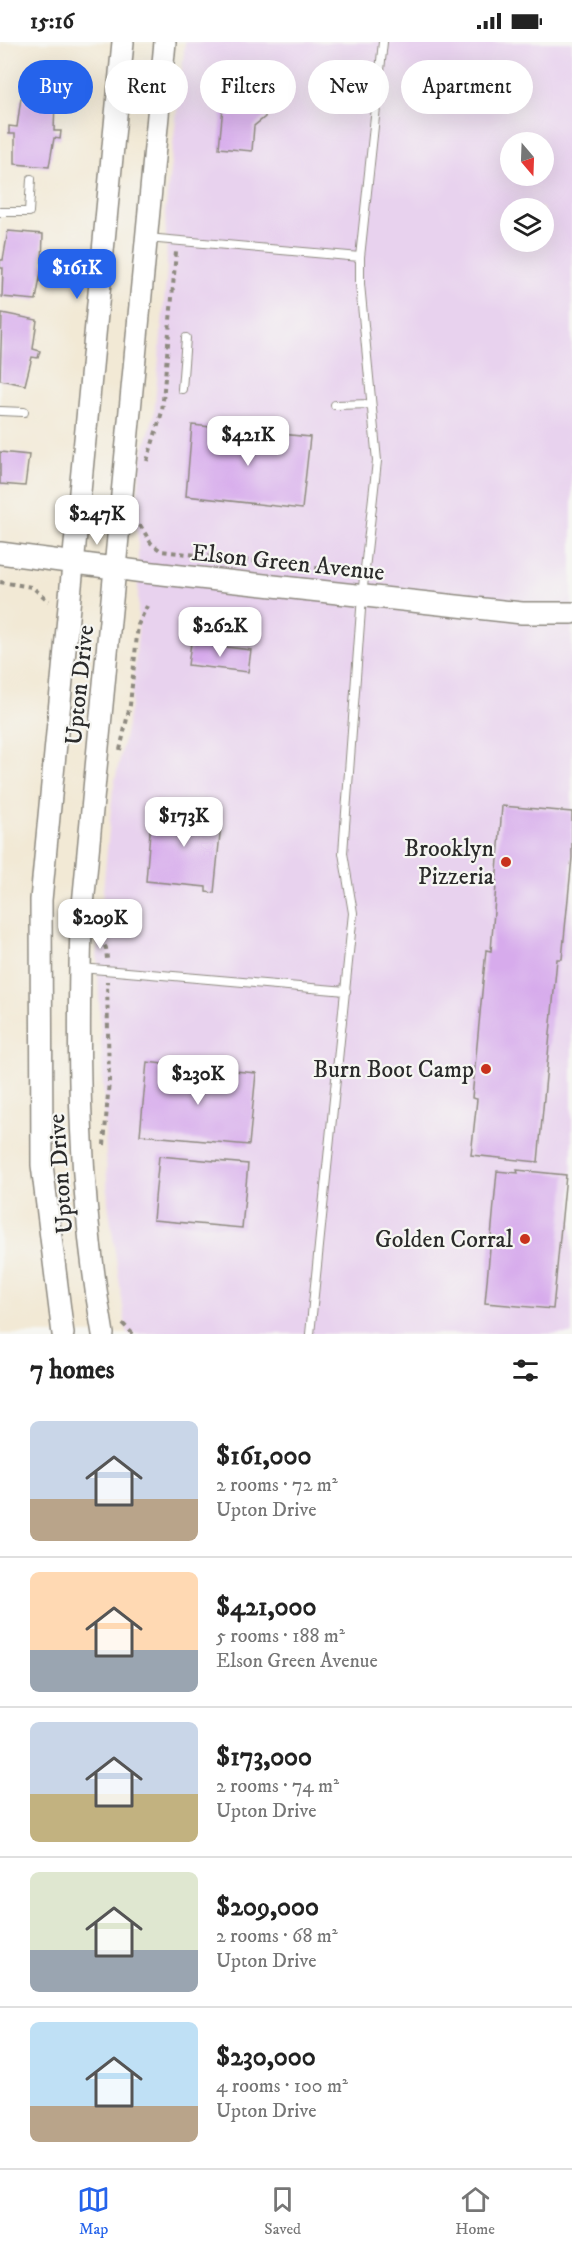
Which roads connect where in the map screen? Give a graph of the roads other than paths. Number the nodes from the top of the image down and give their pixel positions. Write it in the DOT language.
graph roads {
  1 [pos="123,42"];
  2 [pos="165,42"];
  3 [pos="383,42"];
  4 [pos="31,179"];
  5 [pos="0,212"];
  6 [pos="146,238"];
  7 [pos="360,257"];
  8 [pos="186,338"];
  9 [pos="182,389"];
  10 [pos="372,404"];
  11 [pos="335,405"];
  12 [pos="0,411"];
  13 [pos="24,412"];
  14 [pos="0,553"];
  15 [pos="74,563"];
  16 [pos="116,567"];
  17 [pos="362,596"];
  18 [pos="572,613"];
  19 [pos="80,968"];
  20 [pos="345,991"];
  21 [pos="63,1334"];
  22 [pos="103,1334"];
  23 [pos="310,1334"];
  1 -- 15 [label="main road, Upton Drive"];
  2 -- 6 [label="main road, Upton Drive"];
  3 -- 7 [label="lane"];
  4 -- 5 [label="lane"];
  6 -- 7 [label="lane"];
  6 -- 16 [label="main road, Upton Drive"];
  7 -- 10 [label="lane"];
  8 -- 9 [label="lane"];
  10 -- 11 [label="lane"];
  10 -- 17 [label="lane"];
  12 -- 13 [label="lane"];
  14 -- 15 [label="main road, Elson Green Avenue"];
  15 -- 16 [label="main road, Elson Green Avenue"];
  15 -- 21 [label="main road, Upton Drive"];
  16 -- 17 [label="main road, Elson Green Avenue"];
  16 -- 19 [label="main road, Upton Drive"];
  17 -- 18 [label="main road, Elson Green Avenue"];
  17 -- 20 [label="lane"];
  19 -- 20 [label="lane"];
  19 -- 22 [label="main road, Upton Drive"];
  20 -- 23 [label="lane"];
}
